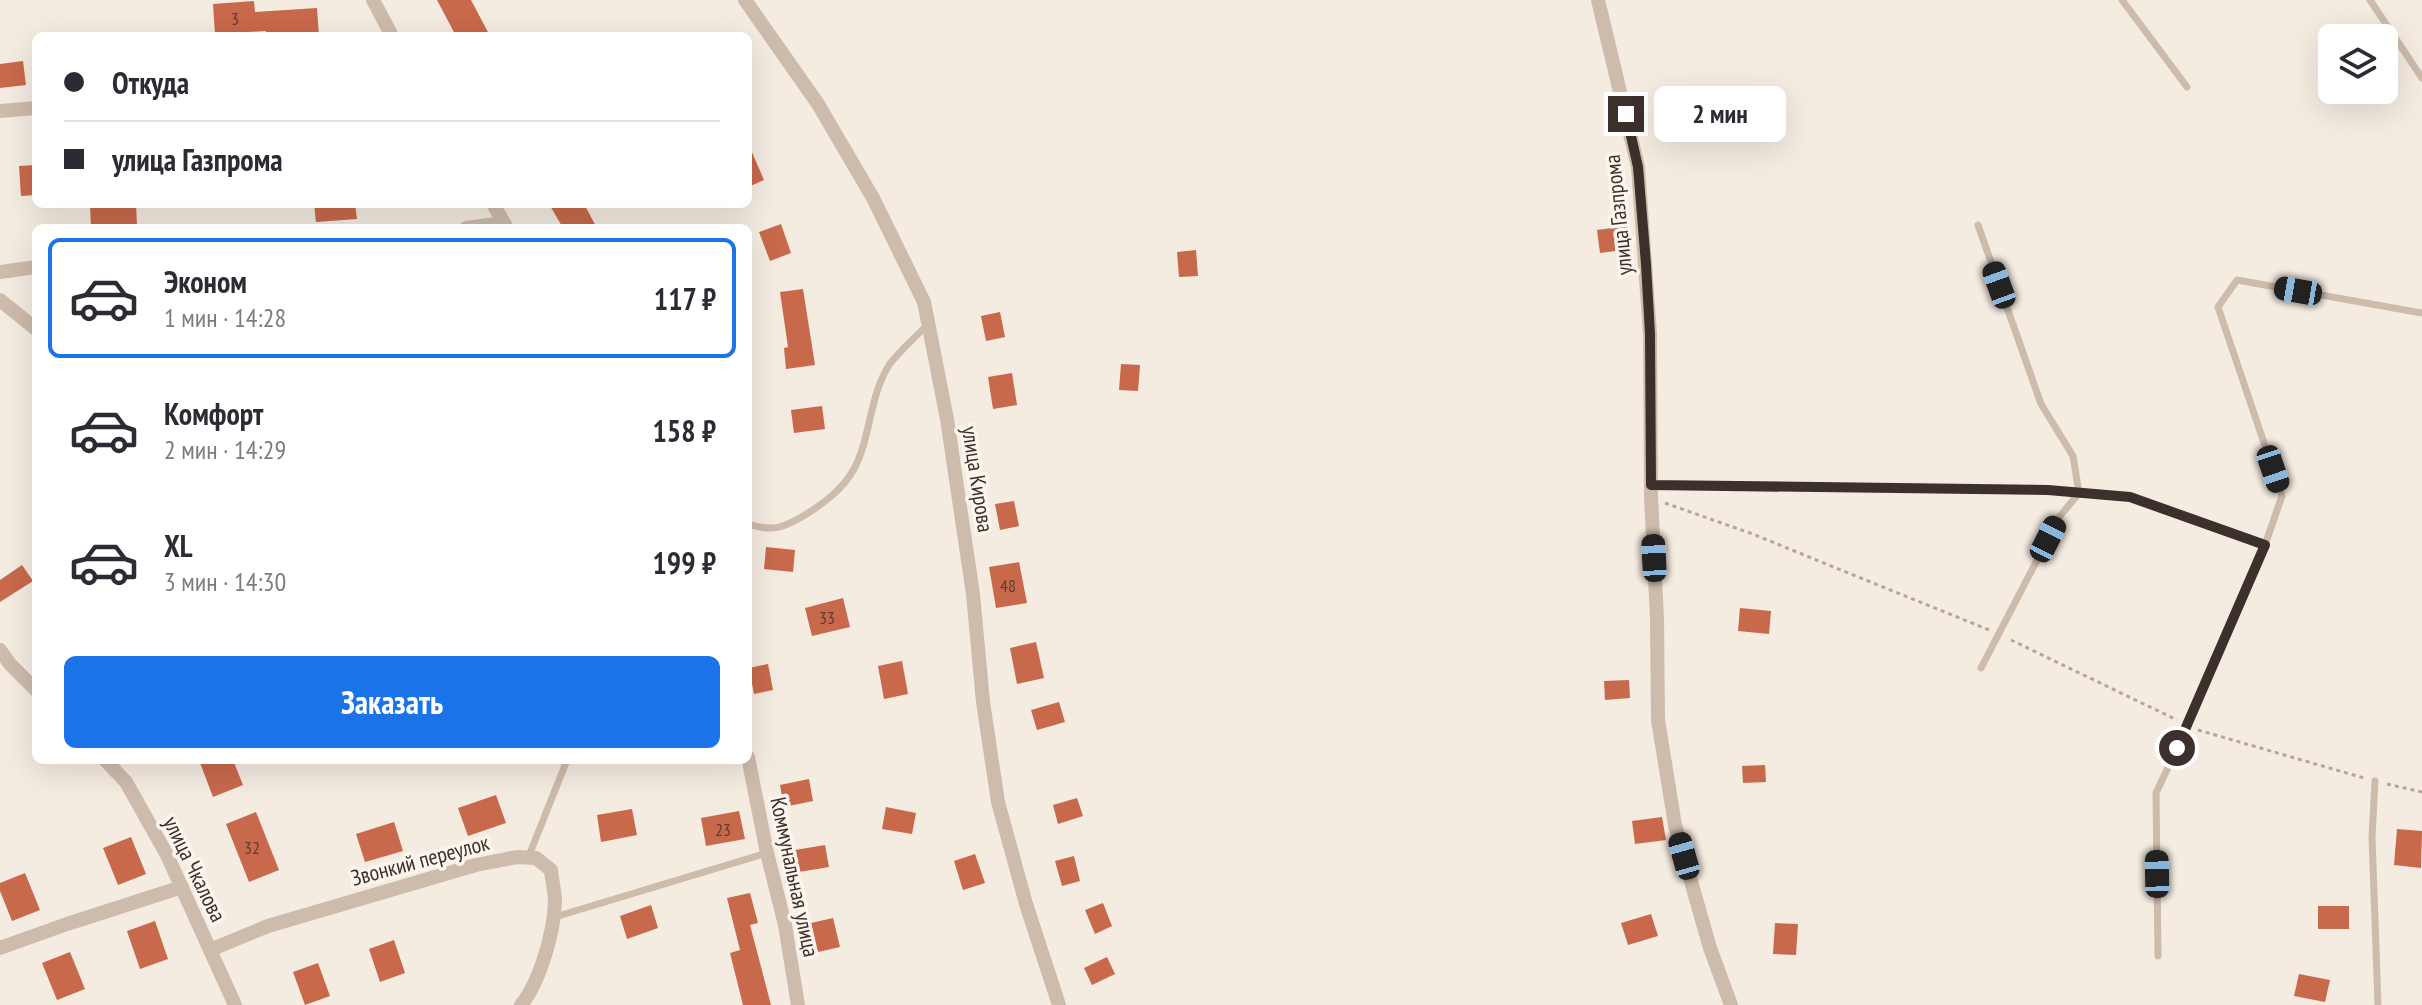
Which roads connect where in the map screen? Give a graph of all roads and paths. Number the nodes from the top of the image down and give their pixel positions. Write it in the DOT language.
graph roads {
  1 [pos="373,0"];
  2 [pos="745,0"];
  3 [pos="1598,0"];
  4 [pos="2122,0"];
  5 [pos="2370,0"];
  6 [pos="390,32"];
  7 [pos="2422,78"];
  8 [pos="2187,87"];
  9 [pos="32,108"];
  10 [pos="0,111"];
  11 [pos="1978,225"];
  12 [pos="32,268"];
  13 [pos="0,272"];
  14 [pos="0,300"];
  15 [pos="2421,314"];
  16 [pos="928,323"];
  17 [pos="32,326"];
  18 [pos="1651,491"];
  19 [pos="2079,493"];
  20 [pos="752,525"];
  21 [pos="2265,545"];
  22 [pos="1998,634"];
  23 [pos="0,650"];
  24 [pos="5,667"];
  25 [pos="1981,668"];
  26 [pos="32,687"];
  27 [pos="2188,725"];
  28 [pos="109,764"];
  29 [pos="565,764"];
  30 [pos="749,764"];
  31 [pos="2375,781"];
  32 [pos="2422,792"];
  33 [pos="767,853"];
  34 [pos="528,858"];
  35 [pos="182,887"];
  36 [pos="552,918"];
  37 [pos="0,948"];
  38 [pos="210,950"];
  39 [pos="2158,956"];
  40 [pos="235,1005"];
  41 [pos="521,1005"];
  42 [pos="798,1005"];
  43 [pos="1059,1005"];
  44 [pos="1731,1005"];
  45 [pos="2378,1005"];
  1 -- 6 [label="street"];
  2 -- 16 [label="street, улица Кирова"];
  3 -- 18 [label="street, улица Газпрома"];
  4 -- 8 [label="lane"];
  5 -- 7 [label="lane"];
  9 -- 10 [label="street"];
  11 -- 19 [label="lane"];
  12 -- 13 [label="street"];
  14 -- 17 [label="street"];
  15 -- 21 [label="lane"];
  16 -- 20 [label="lane"];
  16 -- 43 [label="street, улица Кирова"];
  18 -- 19 [label="lane"];
  18 -- 22 [label="path"];
  18 -- 44 [label="street, улица Газпрома"];
  19 -- 21 [label="lane"];
  19 -- 22 [label="lane"];
  21 -- 27 [label="lane"];
  22 -- 25 [label="lane"];
  22 -- 27 [label="path"];
  23 -- 24 [label="street"];
  24 -- 26 [label="street"];
  27 -- 31 [label="path"];
  27 -- 39 [label="lane"];
  28 -- 35 [label="street, улица Чкалова"];
  29 -- 34 [label="lane"];
  30 -- 33 [label="street, Коммунальная улица"];
  31 -- 32 [label="path"];
  31 -- 45 [label="lane"];
  33 -- 36 [label="lane"];
  33 -- 42 [label="street, Коммунальная улица"];
  34 -- 36 [label="street"];
  34 -- 38 [label="street, Звонкий переулок"];
  35 -- 37 [label="street"];
  35 -- 38 [label="street, улица Чкалова"];
  36 -- 41 [label="street"];
  38 -- 40 [label="street, улица Чкалова"];
}
